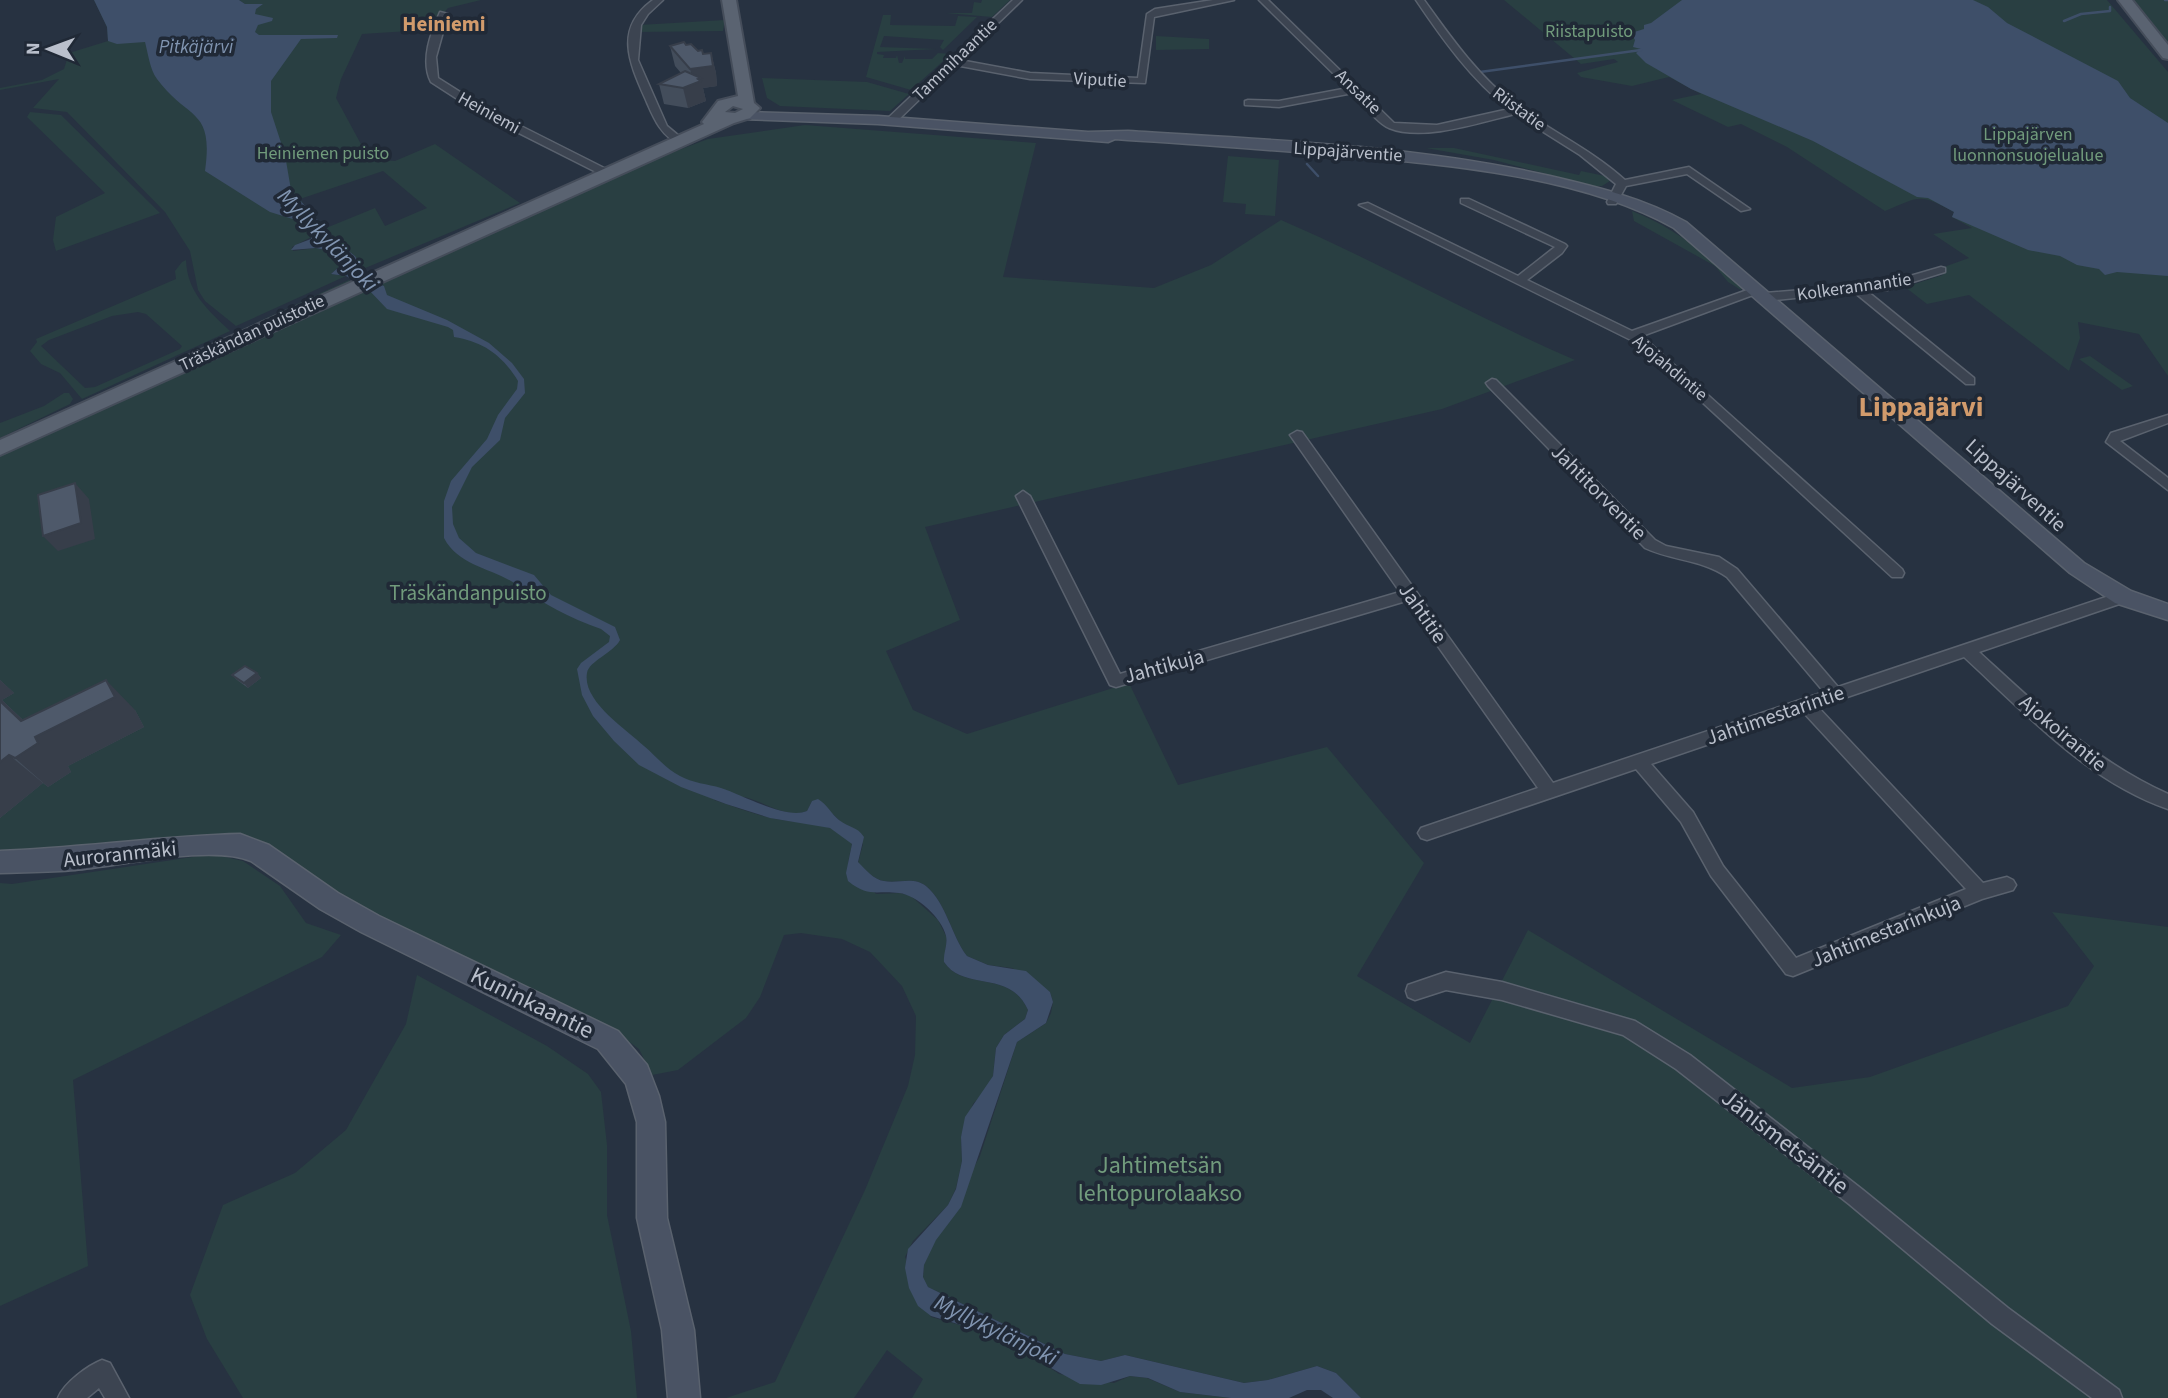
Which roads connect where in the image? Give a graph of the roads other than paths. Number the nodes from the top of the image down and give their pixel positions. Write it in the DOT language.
graph roads {
  1 [pos="659,0"];
  2 [pos="729,0"];
  3 [pos="1018,0"];
  4 [pos="1230,0"];
  5 [pos="1263,0"];
  6 [pos="1420,0"];
  7 [pos="2125,0"];
  8 [pos="443,13"];
  9 [pos="2168,55"];
  10 [pos="953,62"];
  11 [pos="742,83"];
  12 [pos="1355,90"];
  13 [pos="1248,103"];
  14 [pos="1517,110"];
  15 [pos="738,111"];
  16 [pos="891,121"];
  17 [pos="680,141"];
  18 [pos="608,174"];
  19 [pos="1616,194"];
  20 [pos="1465,201"];
  21 [pos="1364,205"];
  22 [pos="1745,209"];
  23 [pos="1941,270"];
  24 [pos="1519,281"];
  25 [pos="1857,289"];
  26 [pos="1761,294"];
  27 [pos="1632,335"];
  28 [pos="1970,381"];
  29 [pos="1492,383"];
  30 [pos="2168,419"];
  31 [pos="1297,435"];
  32 [pos="0,448"];
  33 [pos="2168,485"];
  34 [pos="1023,496"];
  35 [pos="1897,573"];
  36 [pos="1410,594"];
  37 [pos="2123,597"];
  38 [pos="2168,612"];
  39 [pos="1967,650"];
  40 [pos="1835,694"];
  41 [pos="1806,704"];
  42 [pos="1639,761"];
  43 [pos="1549,791"];
  44 [pos="2168,802"];
  45 [pos="1427,833"];
  46 [pos="240,845"];
  47 [pos="0,862"];
  48 [pos="2007,885"];
  49 [pos="1980,892"];
  50 [pos="1415,991"];
  51 [pos="69,1398"];
  52 [pos="118,1398"];
  53 [pos="684,1398"];
  54 [pos="2111,1398"];
  1 -- 17 [label="street"];
  2 -- 11 [label="main road"];
  3 -- 10 [label="street, Tammihaantie"];
  4 -- 10 [label="street, Viputie"];
  5 -- 12 [label="street, Ansatie"];
  6 -- 14 [label="street, Riistatie"];
  7 -- 9 [label="main road"];
  8 -- 18 [label="street, Heiniemi"];
  10 -- 16 [label="street, Tammihaantie"];
  11 -- 15 [label="main road"];
  11 -- 15 [label="main road"];
  12 -- 13 [label="street"];
  12 -- 14 [label="street, Ansatie"];
  14 -- 19 [label="street, Riistatie"];
  15 -- 16 [label="main road, Lippajärventie"];
  15 -- 17 [label="main road, Träskändan puistotie"];
  16 -- 19 [label="main road, Lippajärventie"];
  17 -- 18 [label="main road, Träskändan puistotie"];
  18 -- 32 [label="main road, Träskändan puistotie"];
  19 -- 22 [label="street"];
  19 -- 26 [label="main road, Lippajärventie"];
  20 -- 24 [label="street"];
  21 -- 24 [label="street, Ajojahdintie"];
  23 -- 25 [label="street, Kolkerannantie"];
  24 -- 27 [label="street, Ajojahdintie"];
  25 -- 26 [label="street, Kolkerannantie"];
  25 -- 28 [label="street"];
  26 -- 27 [label="street, Kolkerannantie"];
  26 -- 37 [label="main road, Lippajärventie"];
  27 -- 35 [label="street, Ajojahdintie"];
  29 -- 40 [label="street, Jahtitorventie"];
  30 -- 33 [label="street"];
  31 -- 36 [label="street, Jahtitie"];
  34 -- 36 [label="street, Jahtikuja"];
  36 -- 43 [label="street, Jahtitie"];
  37 -- 38 [label="main road, Lippajärventie"];
  37 -- 39 [label="street, Jahtimestarintie"];
  39 -- 40 [label="street, Jahtimestarintie"];
  39 -- 44 [label="street, Ajokoirantie"];
  40 -- 41 [label="street, Jahtimestarintie"];
  41 -- 42 [label="street, Jahtimestarintie"];
  41 -- 49 [label="street, Jahtimestarinkuja"];
  42 -- 43 [label="street, Jahtimestarintie"];
  42 -- 49 [label="street, Jahtimestarinkuja"];
  43 -- 45 [label="street, Jahtimestarintie"];
  46 -- 47 [label="main road, Auroranmäki"];
  46 -- 53 [label="main road, Kuninkaantie"];
  48 -- 49 [label="street"];
  50 -- 54 [label="street, Jänismetsäntie"];
  51 -- 52 [label="street"];
}
